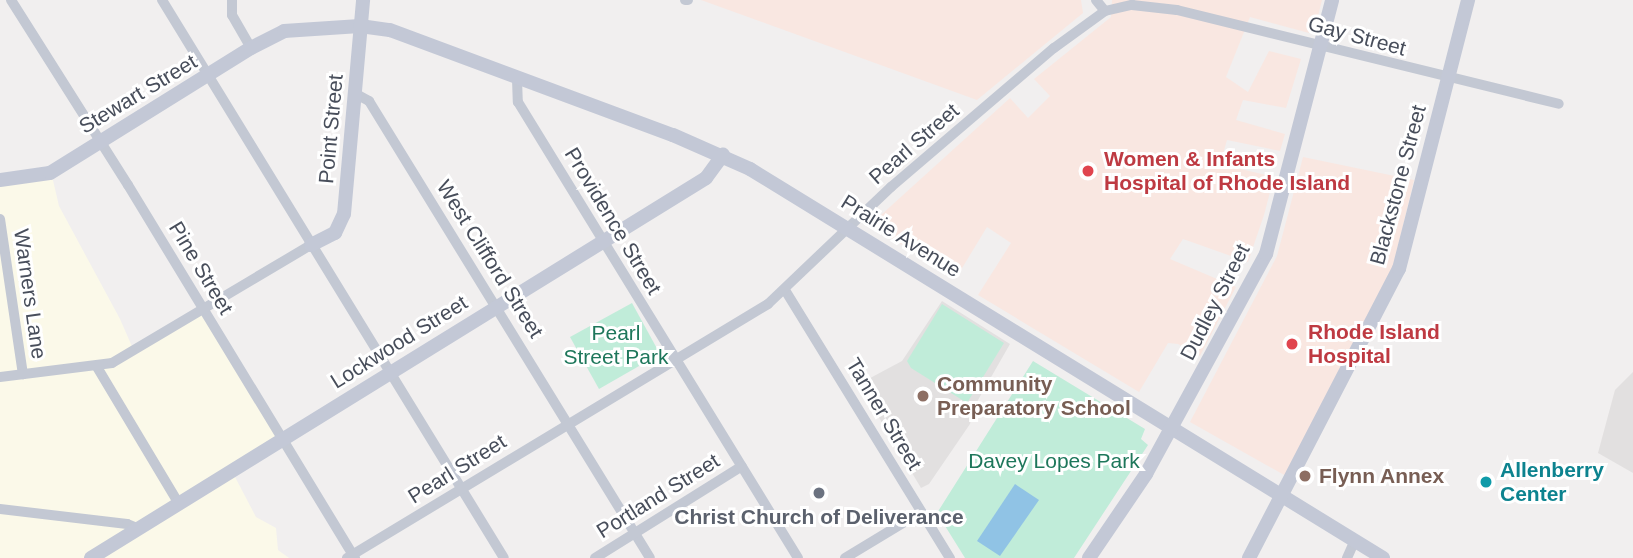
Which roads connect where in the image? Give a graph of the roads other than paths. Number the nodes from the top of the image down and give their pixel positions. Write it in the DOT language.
graph roads {
  1 [pos="11,0"];
  2 [pos="162,0"];
  3 [pos="232,0"];
  4 [pos="363,0"];
  5 [pos="1096,0"];
  6 [pos="1332,0"];
  7 [pos="1468,0"];
  8 [pos="1105,11"];
  9 [pos="360,26"];
  10 [pos="292,29"];
  11 [pos="1320,46"];
  12 [pos="251,48"];
  13 [pos="208,76"];
  14 [pos="517,79"];
  15 [pos="1447,79"];
  16 [pos="356,94"];
  17 [pos="1559,104"];
  18 [pos="100,141"];
  19 [pos="723,155"];
  20 [pos="0,180"];
  21 [pos="0,219"];
  22 [pos="849,229"];
  23 [pos="604,243"];
  24 [pos="311,246"];
  25 [pos="785,290"];
  26 [pos="497,306"];
  27 [pos="204,309"];
  28 [pos="675,358"];
  29 [pos="97,367"];
  30 [pos="390,373"];
  31 [pos="23,374"];
  32 [pos="0,377"];
  33 [pos="567,423"];
  34 [pos="1172,429"];
  35 [pos="282,438"];
  36 [pos="742,466"];
  37 [pos="464,488"];
  38 [pos="1283,497"];
  39 [pos="179,504"];
  40 [pos="0,509"];
  41 [pos="921,512"];
  42 [pos="137,528"];
  43 [pos="634,534"];
  44 [pos="1355,540"];
  45 [pos="352,557"];
  46 [pos="91,558"];
  47 [pos="504,558"];
  48 [pos="595,558"];
  49 [pos="650,558"];
  50 [pos="797,558"];
  51 [pos="845,558"];
  52 [pos="950,558"];
  53 [pos="1089,558"];
  54 [pos="1249,558"];
  55 [pos="1347,558"];
  56 [pos="1383,558"];
  1 -- 18 [label="street, Pine Street"];
  2 -- 13 [label="street"];
  3 -- 12 [label="street"];
  4 -- 9 [label="street, Point Street"];
  5 -- 8 [label="street"];
  6 -- 11 [label="street, Dudley Street"];
  7 -- 15 [label="street, Blackstone Street"];
  8 -- 11 [label="street, Gay Street"];
  8 -- 22 [label="street, Pearl Street"];
  9 -- 10 [label="street, Prairie Avenue"];
  9 -- 14 [label="street, Prairie Avenue"];
  9 -- 16 [label="street, Point Street"];
  10 -- 12 [label="street, Stewart Street"];
  11 -- 15 [label="street, Gay Street"];
  11 -- 34 [label="street, Dudley Street"];
  12 -- 13 [label="street, Stewart Street"];
  13 -- 18 [label="street, Stewart Street"];
  13 -- 24 [label="street"];
  14 -- 19 [label="street, Prairie Avenue"];
  14 -- 23 [label="street, Providence Street"];
  15 -- 17 [label="street, Gay Street"];
  15 -- 38 [label="street, Blackstone Street"];
  16 -- 24 [label="street, Point Street"];
  16 -- 26 [label="street, West Clifford Street"];
  18 -- 20 [label="street, Stewart Street"];
  18 -- 27 [label="street, Pine Street"];
  19 -- 22 [label="street, Prairie Avenue"];
  19 -- 23 [label="street, Lockwood Street"];
  21 -- 31 [label="street, Warners Lane"];
  22 -- 25 [label="street, Pearl Street"];
  22 -- 34 [label="street, Prairie Avenue"];
  23 -- 26 [label="street, Lockwood Street"];
  23 -- 28 [label="street, Providence Street"];
  24 -- 27 [label="street"];
  24 -- 30 [label="street"];
  25 -- 28 [label="street, Pearl Street"];
  25 -- 41 [label="street, Tanner Street"];
  26 -- 30 [label="street, Lockwood Street"];
  26 -- 33 [label="street, West Clifford Street"];
  27 -- 29 [label="street"];
  27 -- 35 [label="street, Pine Street"];
  28 -- 33 [label="street, Pearl Street"];
  28 -- 36 [label="street, Providence Street"];
  29 -- 31 [label="street"];
  29 -- 39 [label="street"];
  30 -- 35 [label="street, Lockwood Street"];
  30 -- 37 [label="street"];
  31 -- 32 [label="street"];
  33 -- 37 [label="street, Pearl Street"];
  33 -- 43 [label="street, West Clifford Street"];
  34 -- 38 [label="street, Prairie Avenue"];
  34 -- 53 [label="street, Dudley Street"];
  35 -- 39 [label="street, Lockwood Street"];
  35 -- 45 [label="street, Pine Street"];
  36 -- 43 [label="street, Portland Street"];
  36 -- 50 [label="street, Providence Street"];
  37 -- 45 [label="street, Pearl Street"];
  37 -- 47 [label="street"];
  38 -- 44 [label="street, Prairie Avenue"];
  38 -- 54 [label="street, Blackstone Street"];
  39 -- 42 [label="street, Lockwood Street"];
  40 -- 42 [label="street"];
  41 -- 51 [label="street"];
  41 -- 52 [label="street, Tanner Street"];
  42 -- 46 [label="street, Lockwood Street"];
  43 -- 48 [label="street, Portland Street"];
  43 -- 49 [label="street, West Clifford Street"];
  44 -- 55 [label="street"];
  44 -- 56 [label="street, Prairie Avenue"];
}
